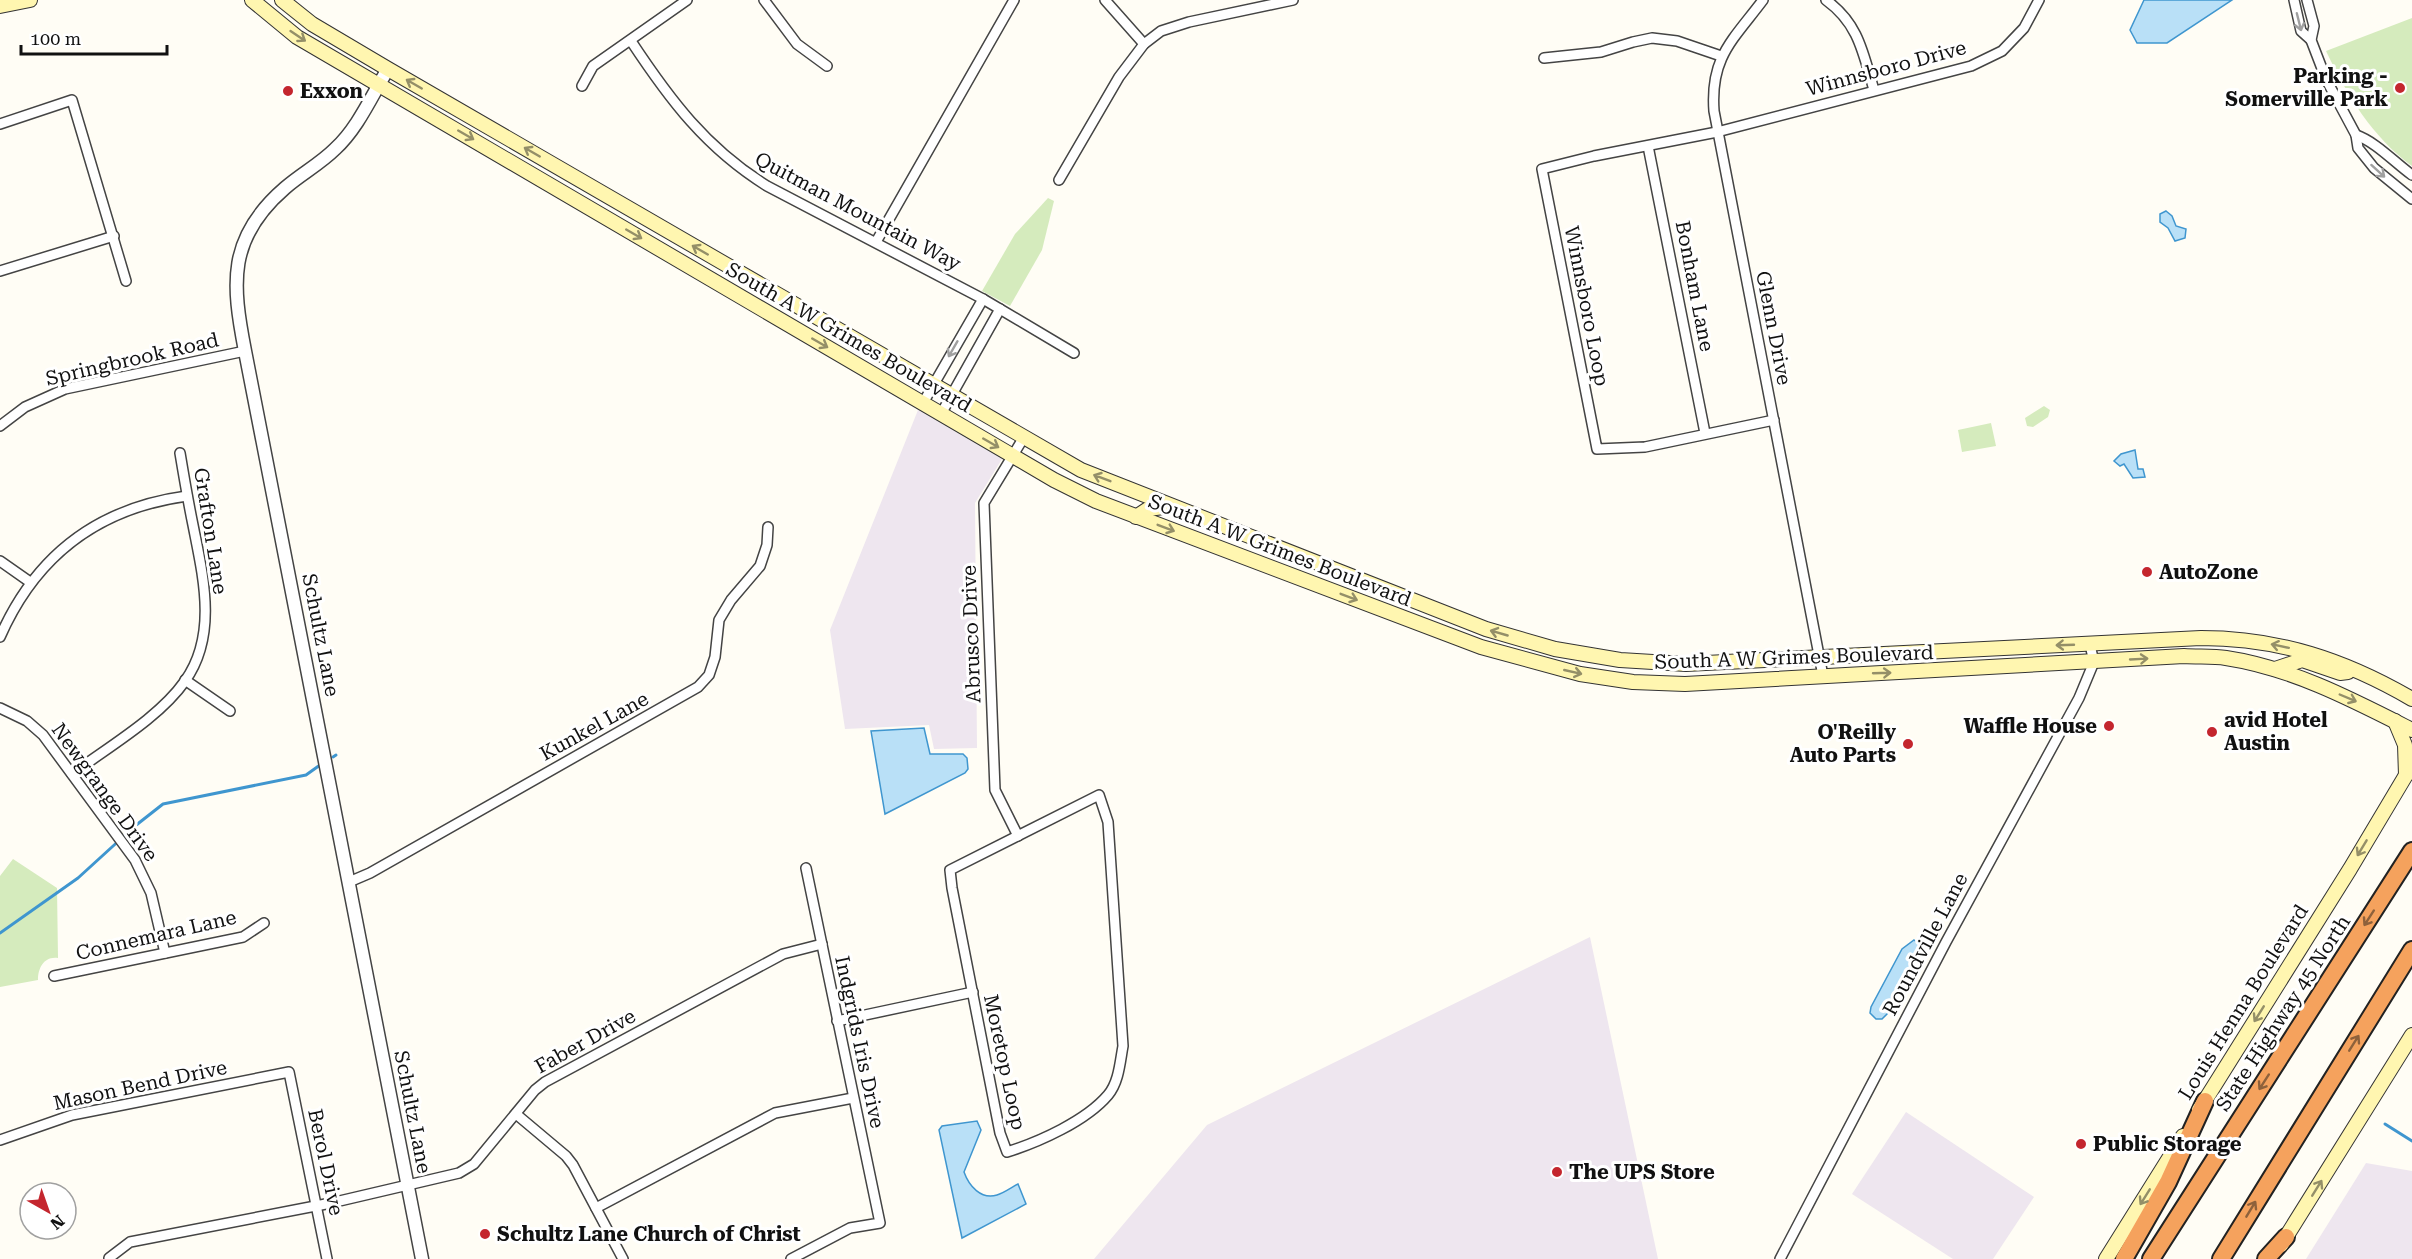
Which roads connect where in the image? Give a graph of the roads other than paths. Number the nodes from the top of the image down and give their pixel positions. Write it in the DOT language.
graph roads {
  1 [pos="30,0"];
  2 [pos="252,0"];
  3 [pos="282,0"];
  4 [pos="687,0"];
  5 [pos="764,0"];
  6 [pos="1014,0"];
  7 [pos="1105,0"];
  8 [pos="1293,0"];
  9 [pos="1763,0"];
  10 [pos="1826,0"];
  11 [pos="2039,0"];
  12 [pos="2294,0"];
  13 [pos="2307,0"];
  14 [pos="0,6"];
  15 [pos="2311,40"];
  16 [pos="630,41"];
  17 [pos="1144,44"];
  18 [pos="1721,56"];
  19 [pos="1544,58"];
  20 [pos="827,66"];
  21 [pos="388,69"];
  22 [pos="379,84"];
  23 [pos="582,86"];
  24 [pos="1874,90"];
  25 [pos="0,124"];
  26 [pos="1717,132"];
  27 [pos="2356,135"];
  28 [pos="1648,146"];
  29 [pos="554,165"];
  30 [pos="2412,175"];
  31 [pos="1059,180"];
  32 [pos="545,182"];
  33 [pos="2412,199"];
  34 [pos="664,229"];
  35 [pos="114,236"];
  36 [pos="876,242"];
  37 [pos="655,246"];
  38 [pos="0,271"];
  39 [pos="126,281"];
  40 [pos="982,299"];
  41 [pos="1000,309"];
  42 [pos="804,310"];
  43 [pos="794,327"];
  44 [pos="245,351"];
  45 [pos="1074,352"];
  46 [pos="933,384"];
  47 [pos="952,395"];
  48 [pos="922,403"];
  49 [pos="941,414"];
  50 [pos="1774,420"];
  51 [pos="0,426"];
  52 [pos="1706,433"];
  53 [pos="1024,437"];
  54 [pos="180,453"];
  55 [pos="1013,456"];
  56 [pos="188,496"];
  57 [pos="1176,506"];
  58 [pos="1136,516"];
  59 [pos="768,527"];
  60 [pos="0,561"];
  61 [pos="30,582"];
  62 [pos="1422,603"];
  63 [pos="1415,622"];
  64 [pos="0,637"];
  65 [pos="2090,645"];
  66 [pos="1555,649"];
  67 [pos="1819,658"];
  68 [pos="2094,662"];
  69 [pos="1552,667"];
  70 [pos="2275,669"];
  71 [pos="2356,671"];
  72 [pos="1823,676"];
  73 [pos="185,680"];
  74 [pos="2412,699"];
  75 [pos="0,708"];
  76 [pos="230,711"];
  77 [pos="2395,721"];
  78 [pos="2412,730"];
  79 [pos="2410,773"];
  80 [pos="72,774"];
  81 [pos="1018,836"];
  82 [pos="2412,851"];
  83 [pos="806,868"];
  84 [pos="349,882"];
  85 [pos="264,923"];
  86 [pos="822,944"];
  87 [pos="2412,950"];
  88 [pos="165,953"];
  89 [pos="54,976"];
  90 [pos="973,992"];
  91 [pos="837,1021"];
  92 [pos="2412,1035"];
  93 [pos="289,1072"];
  94 [pos="853,1098"];
  95 [pos="2205,1101"];
  96 [pos="516,1114"];
  97 [pos="0,1140"];
  98 [pos="408,1185"];
  99 [pos="317,1206"];
  100 [pos="596,1208"];
  101 [pos="2286,1237"];
  102 [pos="109,1258"];
  103 [pos="327,1259"];
  104 [pos="422,1259"];
  105 [pos="623,1259"];
  106 [pos="791,1259"];
  107 [pos="1780,1259"];
  108 [pos="2106,1259"];
  109 [pos="2124,1259"];
  110 [pos="2151,1259"];
  111 [pos="2221,1259"];
  112 [pos="2266,1259"];
  113 [pos="2273,1259"];
  1 -- 14 [label="main road"];
  2 -- 22 [label="main road, South A W Grimes Boulevard, one-way"];
  3 -- 21 [label="main road, South A W Grimes Boulevard"];
  4 -- 16 [label="street"];
  5 -- 20 [label="street"];
  6 -- 36 [label="street"];
  7 -- 17 [label="street"];
  8 -- 17 [label="street"];
  9 -- 18 [label="street, Glenn Drive"];
  10 -- 24 [label="street"];
  11 -- 24 [label="street, Winnsboro Drive"];
  12 -- 15 [label="street, one-way"];
  13 -- 15 [label="street"];
  15 -- 27 [label="street"];
  16 -- 23 [label="street"];
  16 -- 36 [label="street, Quitman Mountain Way"];
  17 -- 31 [label="street"];
  18 -- 19 [label="street"];
  18 -- 26 [label="street, Glenn Drive"];
  21 -- 22 [label="street, Schultz Lane"];
  29 -- 21 [label="main road, South A W Grimes Boulevard, one-way"];
  22 -- 32 [label="main road, South A W Grimes Boulevard, one-way"];
  22 -- 44 [label="street, Schultz Lane"];
  24 -- 26 [label="street, Winnsboro Drive"];
  25 -- 35 [label="street"];
  26 -- 28 [label="street, Winnsboro Loop"];
  26 -- 50 [label="street, Glenn Drive"];
  27 -- 30 [label="street"];
  27 -- 33 [label="street, one-way"];
  28 -- 52 [label="street, Bonham Lane"];
  28 -- 52 [label="street, Winnsboro Loop"];
  29 -- 32 [label="main road"];
  29 -- 34 [label="main road, South A W Grimes Boulevard"];
  32 -- 37 [label="main road, South A W Grimes Boulevard, one-way"];
  34 -- 37 [label="main road"];
  42 -- 34 [label="main road, South A W Grimes Boulevard, one-way"];
  35 -- 38 [label="street"];
  35 -- 39 [label="street"];
  36 -- 40 [label="street, Quitman Mountain Way"];
  37 -- 43 [label="main road, South A W Grimes Boulevard"];
  40 -- 41 [label="street, Quitman Mountain Way"];
  40 -- 46 [label="street, one-way"];
  41 -- 45 [label="street, Quitman Mountain Way"];
  41 -- 47 [label="street"];
  42 -- 43 [label="main road"];
  42 -- 46 [label="main road, South A W Grimes Boulevard"];
  43 -- 48 [label="main road, South A W Grimes Boulevard, one-way"];
  44 -- 51 [label="street, Springbrook Road"];
  44 -- 84 [label="street, Schultz Lane"];
  46 -- 47 [label="main road, South A W Grimes Boulevard"];
  46 -- 48 [label="street"];
  47 -- 49 [label="street"];
  47 -- 53 [label="main road, South A W Grimes Boulevard"];
  48 -- 49 [label="main road, South A W Grimes Boulevard"];
  49 -- 55 [label="main road, South A W Grimes Boulevard, one-way"];
  50 -- 52 [label="street, Winnsboro Loop"];
  50 -- 67 [label="street, Glenn Drive"];
  53 -- 55 [label="street, Abrusco Drive"];
  57 -- 53 [label="main road, South A W Grimes Boulevard, one-way"];
  54 -- 56 [label="street, Grafton Lane"];
  55 -- 58 [label="main road, South A W Grimes Boulevard"];
  55 -- 81 [label="street, Abrusco Drive"];
  56 -- 61 [label="street"];
  56 -- 73 [label="street, Grafton Lane"];
  57 -- 58 [label="main road"];
  57 -- 62 [label="main road, South A W Grimes Boulevard"];
  58 -- 63 [label="main road, South A W Grimes Boulevard, one-way"];
  59 -- 84 [label="street, Kunkel Lane"];
  60 -- 61 [label="street"];
  61 -- 64 [label="street"];
  62 -- 63 [label="main road"];
  66 -- 62 [label="main road, South A W Grimes Boulevard, one-way"];
  63 -- 69 [label="main road, South A W Grimes Boulevard"];
  65 -- 67 [label="main road, South A W Grimes Boulevard, one-way"];
  65 -- 68 [label="street"];
  71 -- 65 [label="main road, South A W Grimes Boulevard, one-way"];
  66 -- 67 [label="main road, South A W Grimes Boulevard"];
  66 -- 69 [label="main road"];
  67 -- 72 [label="street, Glenn Drive"];
  68 -- 70 [label="main road, South A W Grimes Boulevard, one-way"];
  72 -- 68 [label="main road, South A W Grimes Boulevard, one-way"];
  68 -- 107 [label="street, Roundville Lane"];
  69 -- 72 [label="main road, South A W Grimes Boulevard, one-way"];
  70 -- 71 [label="main road"];
  70 -- 77 [label="main road, South A W Grimes Boulevard, one-way"];
  71 -- 74 [label="main road, South A W Grimes Boulevard"];
  73 -- 76 [label="street"];
  73 -- 80 [label="street, Grafton Lane"];
  75 -- 80 [label="street, Newgrange Drive"];
  77 -- 78 [label="main road, South A W Grimes Boulevard"];
  77 -- 79 [label="main road"];
  79 -- 95 [label="main road, Louis Henna Boulevard, one-way"];
  80 -- 88 [label="street, Newgrange Drive"];
  81 -- 90 [label="street, Moretop Loop"];
  81 -- 90 [label="street, Moretop Loop"];
  82 -- 110 [label="highway, State Highway 45 North, one-way"];
  83 -- 86 [label="street, Indgrids Iris Drive"];
  84 -- 98 [label="street, Schultz Lane"];
  85 -- 88 [label="street, Connemara Lane"];
  86 -- 91 [label="street, Indgrids Iris Drive"];
  86 -- 96 [label="street, Faber Drive"];
  111 -- 87 [label="highway, one-way"];
  88 -- 89 [label="street, Connemara Lane"];
  90 -- 91 [label="street"];
  91 -- 94 [label="street, Indgrids Iris Drive"];
  101 -- 92 [label="main road, one-way"];
  93 -- 97 [label="street, Mason Bend Drive"];
  93 -- 99 [label="street, Berol Drive"];
  94 -- 100 [label="street"];
  94 -- 106 [label="street, Indgrids Iris Drive"];
  95 -- 108 [label="main road, Louis Henna Boulevard, one-way"];
  95 -- 109 [label="highway"];
  96 -- 98 [label="street, Faber Drive"];
  96 -- 100 [label="street"];
  98 -- 99 [label="street, Faber Drive"];
  98 -- 104 [label="street, Schultz Lane"];
  99 -- 102 [label="street, Faber Drive"];
  99 -- 103 [label="street, Berol Drive"];
  100 -- 105 [label="street"];
  101 -- 112 [label="highway"];
  101 -- 113 [label="main road"];
}
